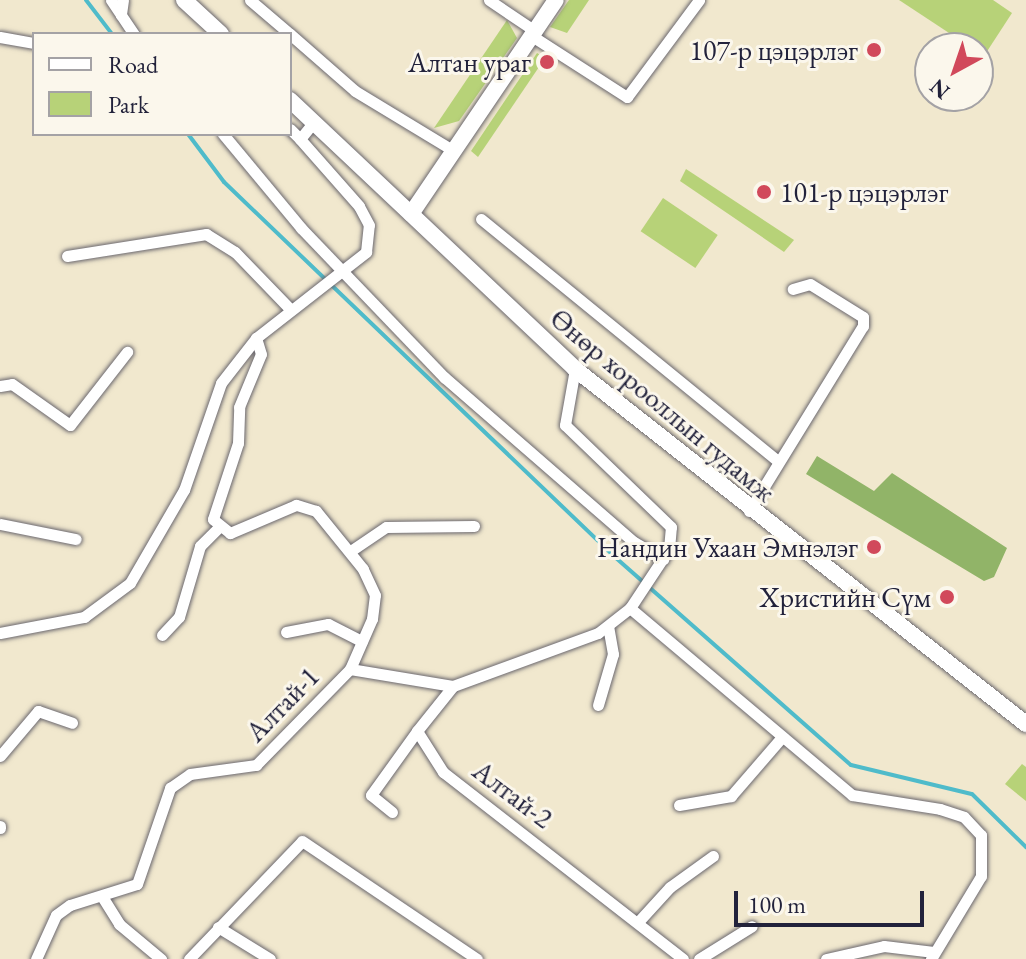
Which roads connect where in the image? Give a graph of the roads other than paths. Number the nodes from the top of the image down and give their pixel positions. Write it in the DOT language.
graph roads {
  1 [pos="111,0"];
  2 [pos="123,0"];
  3 [pos="184,0"];
  4 [pos="250,0"];
  5 [pos="489,0"];
  6 [pos="556,0"];
  7 [pos="699,0"];
  8 [pos="121,15"];
  9 [pos="132,32"];
  10 [pos="219,32"];
  11 [pos="288,32"];
  12 [pos="534,34"];
  13 [pos="292,36"];
  14 [pos="0,37"];
  15 [pos="32,43"];
  16 [pos="292,102"];
  17 [pos="314,122"];
  18 [pos="292,131"];
  19 [pos="225,136"];
  20 [pos="300,139"];
  21 [pos="454,151"];
  22 [pos="411,214"];
  23 [pos="481,219"];
  24 [pos="67,256"];
  25 [pos="345,273"];
  26 [pos="793,289"];
  27 [pos="289,308"];
  28 [pos="256,338"];
  29 [pos="127,352"];
  30 [pos="575,369"];
  31 [pos="0,386"];
  32 [pos="776,460"];
  33 [pos="749,512"];
  34 [pos="0,524"];
  35 [pos="474,526"];
  36 [pos="218,528"];
  37 [pos="76,539"];
  38 [pos="352,550"];
  39 [pos="662,561"];
  40 [pos="630,608"];
  41 [pos="608,626"];
  42 [pos="286,632"];
  43 [pos="0,633"];
  44 [pos="162,635"];
  45 [pos="362,641"];
  46 [pos="350,669"];
  47 [pos="453,686"];
  48 [pos="598,705"];
  49 [pos="72,723"];
  50 [pos="1026,724"];
  51 [pos="417,731"];
  52 [pos="782,737"];
  53 [pos="0,756"];
  54 [pos="679,805"];
  55 [pos="392,812"];
  56 [pos="713,856"];
  57 [pos="103,898"];
  58 [pos="638,922"];
  59 [pos="752,926"];
  60 [pos="218,927"];
  61 [pos="933,956"];
  62 [pos="36,959"];
  63 [pos="161,959"];
  64 [pos="189,959"];
  65 [pos="270,959"];
  66 [pos="477,959"];
  67 [pos="683,959"];
  68 [pos="699,959"];
  69 [pos="826,959"];
  1 -- 8 [label="street"];
  2 -- 8 [label="street"];
  3 -- 10 [label="main road"];
  4 -- 11 [label="street"];
  5 -- 12 [label="street"];
  6 -- 12 [label="main road"];
  7 -- 12 [label="street"];
  8 -- 9 [label="street"];
  12 -- 21 [label="main road"];
  13 -- 21 [label="street"];
  14 -- 15 [label="street"];
  16 -- 17 [label="main road, Өнөр хорооллын гудамж"];
  17 -- 20 [label="street"];
  17 -- 22 [label="main road, Өнөр хорооллын гудамж"];
  18 -- 20 [label="street"];
  19 -- 25 [label="street"];
  20 -- 25 [label="street"];
  21 -- 22 [label="main road"];
  22 -- 30 [label="main road, Өнөр хорооллын гудамж"];
  23 -- 32 [label="street"];
  24 -- 27 [label="street"];
  25 -- 27 [label="street"];
  25 -- 39 [label="street"];
  26 -- 32 [label="street"];
  27 -- 28 [label="street"];
  28 -- 36 [label="street"];
  28 -- 43 [label="street"];
  29 -- 31 [label="street"];
  30 -- 33 [label="main road, Өнөр хорооллын гудамж"];
  30 -- 39 [label="street"];
  32 -- 33 [label="street"];
  33 -- 50 [label="main road, Өнөр хорооллын гудамж"];
  34 -- 37 [label="street"];
  35 -- 38 [label="street"];
  36 -- 38 [label="street, Алтай-1"];
  36 -- 44 [label="street"];
  38 -- 45 [label="street, Алтай-1"];
  39 -- 40 [label="street"];
  40 -- 41 [label="street"];
  40 -- 52 [label="street"];
  41 -- 47 [label="street"];
  41 -- 48 [label="street"];
  42 -- 45 [label="street"];
  45 -- 46 [label="street, Алтай-1"];
  46 -- 47 [label="street"];
  46 -- 57 [label="street, Алтай-1"];
  47 -- 51 [label="street"];
  49 -- 53 [label="street"];
  51 -- 55 [label="street"];
  51 -- 58 [label="street, Алтай-2"];
  52 -- 54 [label="street"];
  52 -- 61 [label="street"];
  56 -- 58 [label="street"];
  57 -- 62 [label="street, Алтай-1"];
  57 -- 63 [label="street"];
  58 -- 67 [label="street, Алтай-2"];
  59 -- 68 [label="street"];
  60 -- 64 [label="street"];
  60 -- 65 [label="street"];
  60 -- 66 [label="street"];
  61 -- 69 [label="street"];
}
